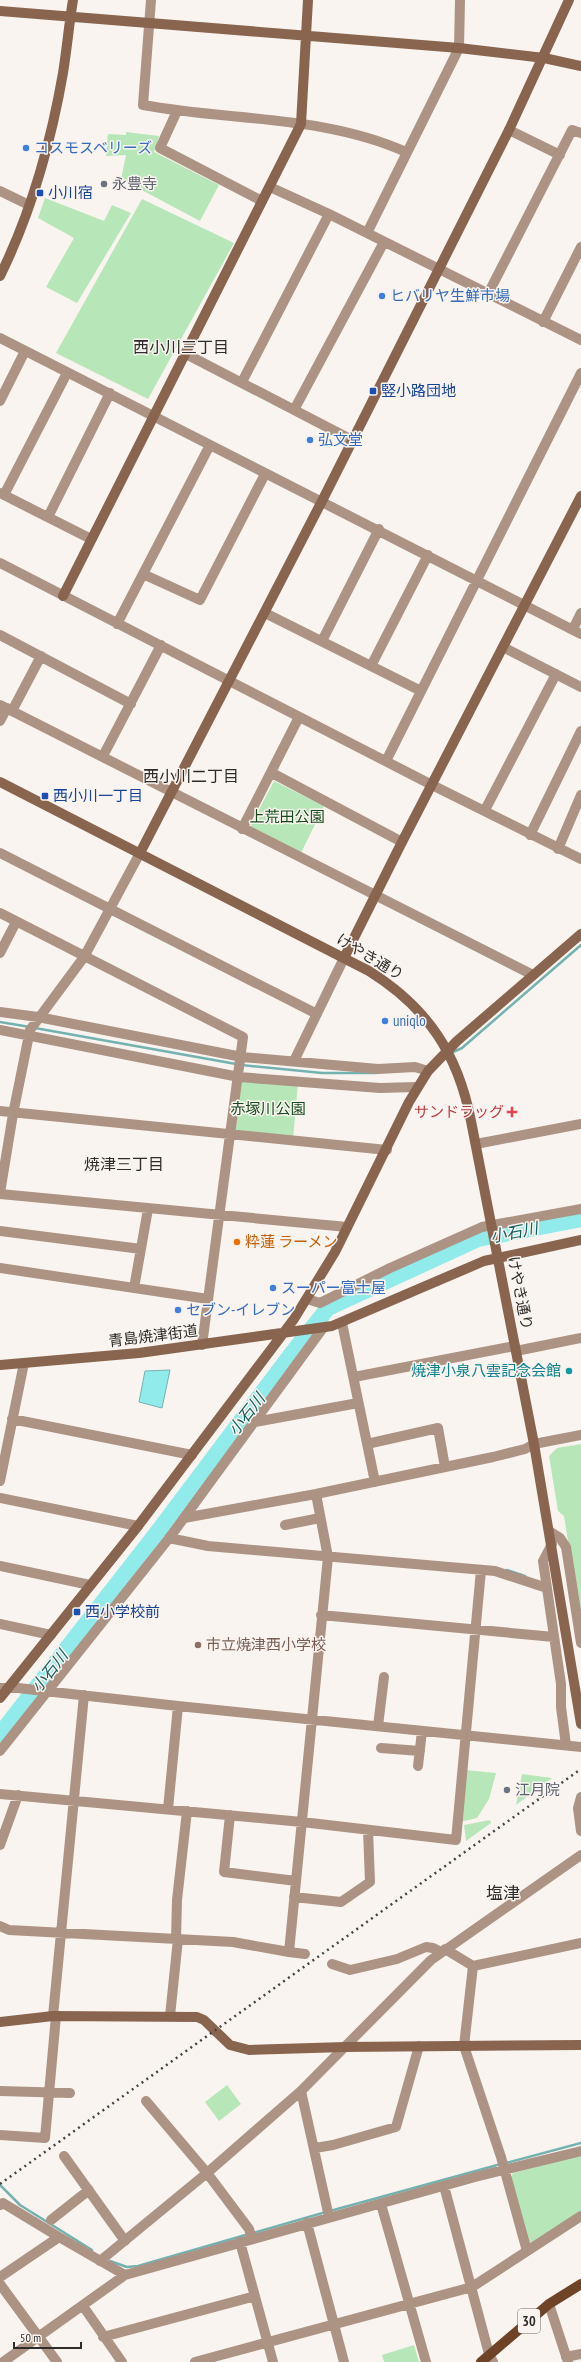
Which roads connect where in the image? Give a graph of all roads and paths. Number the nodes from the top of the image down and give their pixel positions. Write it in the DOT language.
graph roads {
  1 [pos="73,0"];
  2 [pos="151,0"];
  3 [pos="308,0"];
  4 [pos="460,0"];
  5 [pos="569,0"];
  6 [pos="0,10"];
  7 [pos="70,16"];
  8 [pos="148,23"];
  9 [pos="306,37"];
  10 [pos="459,48"];
  11 [pos="544,58"];
  12 [pos="581,66"];
  13 [pos="178,111"];
  14 [pos="301,124"];
  15 [pos="509,130"];
  16 [pos="581,132"];
  17 [pos="406,152"];
  18 [pos="560,155"];
  19 [pos="270,187"];
  20 [pos="0,191"];
  21 [pos="262,201"];
  22 [pos="29,205"];
  23 [pos="329,214"];
  24 [pos="367,233"];
  25 [pos="384,242"];
  26 [pos="581,247"];
  27 [pos="439,269"];
  28 [pos="0,276"];
  29 [pos="488,294"];
  30 [pos="543,322"];
  31 [pos="0,338"];
  32 [pos="581,340"];
  33 [pos="25,351"];
  34 [pos="186,354"];
  35 [pos="67,373"];
  36 [pos="581,373"];
  37 [pos="242,382"];
  38 [pos="110,393"];
  39 [pos="0,401"];
  40 [pos="294,410"];
  41 [pos="154,416"];
  42 [pos="352,440"];
  43 [pos="210,445"];
  44 [pos="265,474"];
  45 [pos="2,494"];
  46 [pos="581,496"];
  47 [pos="322,501"];
  48 [pos="48,517"];
  49 [pos="379,529"];
  50 [pos="91,539"];
  51 [pos="428,555"];
  52 [pos="0,563"];
  53 [pos="143,574"];
  54 [pos="477,581"];
  55 [pos="63,596"];
  56 [pos="525,604"];
  57 [pos="265,613"];
  58 [pos="581,613"];
  59 [pos="117,624"];
  60 [pos="577,631"];
  61 [pos="0,635"];
  62 [pos="322,641"];
  63 [pos="161,645"];
  64 [pos="503,647"];
  65 [pos="41,656"];
  66 [pos="371,666"];
  67 [pos="556,674"];
  68 [pos="230,680"];
  69 [pos="581,687"];
  70 [pos="421,691"];
  71 [pos="130,704"];
  72 [pos="6,708"];
  73 [pos="299,717"];
  74 [pos="0,721"];
  75 [pos="581,731"];
  76 [pos="103,756"];
  77 [pos="386,761"];
  78 [pos="272,773"];
  79 [pos="0,782"];
  80 [pos="432,786"];
  81 [pos="172,792"];
  82 [pos="581,795"];
  83 [pos="485,810"];
  84 [pos="242,829"];
  85 [pos="530,835"];
  86 [pos="402,842"];
  87 [pos="558,849"];
  88 [pos="0,853"];
  89 [pos="140,853"];
  90 [pos="581,859"];
  91 [pos="376,896"];
  92 [pos="109,908"];
  93 [pos="0,914"];
  94 [pos="16,922"];
  95 [pos="581,934"];
  96 [pos="0,953"];
  97 [pos="84,957"];
  98 [pos="344,958"];
  99 [pos="533,975"];
  100 [pos="0,1012"];
  101 [pos="317,1014"];
  102 [pos="37,1018"];
  103 [pos="0,1030"];
  104 [pos="29,1032"];
  105 [pos="447,1050"];
  106 [pos="242,1058"];
  107 [pos="294,1061"];
  108 [pos="428,1071"];
  109 [pos="239,1074"];
  110 [pos="417,1087"];
  111 [pos="0,1111"];
  112 [pos="13,1114"];
  113 [pos="581,1124"];
  114 [pos="231,1135"];
  115 [pos="476,1144"];
  116 [pos="387,1150"];
  117 [pos="0,1193"];
  118 [pos="148,1209"];
  119 [pos="581,1209"];
  120 [pos="219,1215"];
  121 [pos="347,1227"];
  122 [pos="492,1227"];
  123 [pos="0,1231"];
  124 [pos="581,1240"];
  125 [pos="141,1249"];
  126 [pos="497,1256"];
  127 [pos="0,1268"];
  128 [pos="134,1288"];
  129 [pos="208,1299"];
  130 [pos="306,1299"];
  131 [pos="342,1323"];
  132 [pos="323,1328"];
  133 [pos="282,1335"];
  134 [pos="581,1338"];
  135 [pos="202,1345"];
  136 [pos="515,1348"];
  137 [pos="24,1363"];
  138 [pos="0,1365"];
  139 [pos="354,1376"];
  140 [pos="358,1403"];
  141 [pos="12,1419"];
  142 [pos="255,1422"];
  143 [pos="581,1434"];
  144 [pos="366,1444"];
  145 [pos="534,1444"];
  146 [pos="192,1455"];
  147 [pos="445,1467"];
  148 [pos="0,1482"];
  149 [pos="374,1482"];
  150 [pos="316,1494"];
  151 [pos="0,1498"];
  152 [pos="184,1518"];
  153 [pos="320,1518"];
  154 [pos="285,1525"];
  155 [pos="138,1526"];
  156 [pos="550,1531"];
  157 [pos="171,1536"];
  158 [pos="552,1544"];
  159 [pos="327,1554"];
  160 [pos="0,1566"];
  161 [pos="481,1570"];
  162 [pos="90,1585"];
  163 [pos="547,1588"];
  164 [pos="322,1615"];
  165 [pos="0,1624"];
  166 [pos="475,1631"];
  167 [pos="51,1634"];
  168 [pos="554,1637"];
  169 [pos="581,1642"];
  170 [pos="384,1677"];
  171 [pos="4,1688"];
  172 [pos="47,1691"];
  173 [pos="84,1695"];
  174 [pos="0,1698"];
  175 [pos="178,1706"];
  176 [pos="311,1719"];
  177 [pos="581,1724"];
  178 [pos="378,1726"];
  179 [pos="422,1731"];
  180 [pos="465,1736"];
  181 [pos="566,1745"];
  182 [pos="581,1747"];
  183 [pos="381,1748"];
  184 [pos="420,1751"];
  185 [pos="0,1752"];
  186 [pos="418,1766"];
  187 [pos="0,1794"];
  188 [pos="18,1795"];
  189 [pos="581,1797"];
  190 [pos="73,1800"];
  191 [pos="168,1809"];
  192 [pos="187,1811"];
  193 [pos="230,1815"];
  194 [pos="302,1822"];
  195 [pos="368,1830"];
  196 [pos="581,1831"];
  197 [pos="0,1846"];
  198 [pos="581,1855"];
  199 [pos="296,1881"];
  200 [pos="294,1897"];
  201 [pos="0,1926"];
  202 [pos="61,1933"];
  203 [pos="177,1939"];
  204 [pos="581,1943"];
  205 [pos="443,1950"];
  206 [pos="289,1952"];
  207 [pos="305,1954"];
  208 [pos="332,1964"];
  209 [pos="473,1966"];
  210 [pos="55,2016"];
  211 [pos="170,2016"];
  212 [pos="0,2022"];
  213 [pos="581,2045"];
  214 [pos="419,2046"];
  215 [pos="464,2046"];
  216 [pos="345,2047"];
  217 [pos="0,2091"];
  218 [pos="301,2091"];
  219 [pos="49,2092"];
  220 [pos="70,2093"];
  221 [pos="146,2101"];
  222 [pos="0,2135"];
  223 [pos="315,2148"];
  224 [pos="581,2151"];
  225 [pos="64,2156"];
  226 [pos="505,2171"];
  227 [pos="207,2173"];
  228 [pos="444,2186"];
  229 [pos="89,2190"];
  230 [pos="381,2204"];
  231 [pos="0,2205"];
  232 [pos="581,2216"];
  233 [pos="329,2217"];
  234 [pos="51,2220"];
  235 [pos="307,2223"];
  236 [pos="59,2237"];
  237 [pos="252,2238"];
  238 [pos="125,2241"];
  239 [pos="240,2242"];
  240 [pos="528,2251"];
  241 [pos="100,2261"];
  242 [pos="125,2275"];
  243 [pos="0,2277"];
  244 [pos="0,2284"];
  245 [pos="581,2284"];
  246 [pos="472,2287"];
  247 [pos="255,2296"];
  248 [pos="409,2302"];
  249 [pos="549,2304"];
  250 [pos="83,2306"];
  251 [pos="334,2323"];
  252 [pos="39,2337"];
  253 [pos="104,2337"];
  254 [pos="267,2341"];
  255 [pos="581,2354"];
  256 [pos="491,2358"];
  257 [pos="567,2360"];
  258 [pos="3,2362"];
  259 [pos="57,2362"];
  260 [pos="122,2362"];
  261 [pos="195,2362"];
  262 [pos="273,2362"];
  263 [pos="344,2362"];
  264 [pos="426,2362"];
  265 [pos="481,2362"];
  1 -- 7 [label="street"];
  2 -- 8 [label="street"];
  3 -- 9 [label="street"];
  4 -- 10 [label="street"];
  5 -- 11 [label="street"];
  6 -- 7 [label="street"];
  7 -- 8 [label="street"];
  7 -- 22 [label="street"];
  8 -- 9 [label="street"];
  8 -- 13 [label="street"];
  9 -- 10 [label="street"];
  9 -- 14 [label="street"];
  10 -- 11 [label="street"];
  10 -- 17 [label="street"];
  11 -- 12 [label="street"];
  11 -- 15 [label="street"];
  13 -- 14 [label="street"];
  13 -- 21 [label="street"];
  14 -- 17 [label="street"];
  14 -- 19 [label="street"];
  15 -- 18 [label="street"];
  15 -- 27 [label="street"];
  16 -- 18 [label="street"];
  17 -- 24 [label="street"];
  18 -- 29 [label="street"];
  19 -- 21 [label="street"];
  19 -- 23 [label="street"];
  20 -- 22 [label="street"];
  21 -- 34 [label="street"];
  22 -- 28 [label="street"];
  23 -- 24 [label="street"];
  23 -- 37 [label="street"];
  24 -- 25 [label="street"];
  25 -- 27 [label="street"];
  25 -- 40 [label="street"];
  26 -- 30 [label="street"];
  27 -- 29 [label="street"];
  27 -- 42 [label="street"];
  29 -- 30 [label="street"];
  30 -- 32 [label="street"];
  31 -- 33 [label="street"];
  33 -- 35 [label="street"];
  33 -- 39 [label="street"];
  34 -- 37 [label="street"];
  34 -- 41 [label="street"];
  35 -- 38 [label="street"];
  35 -- 45 [label="street"];
  36 -- 54 [label="street"];
  37 -- 40 [label="street"];
  38 -- 41 [label="street"];
  38 -- 48 [label="street"];
  40 -- 42 [label="street"];
  41 -- 43 [label="street"];
  41 -- 50 [label="street"];
  42 -- 47 [label="street"];
  43 -- 44 [label="street"];
  43 -- 53 [label="street"];
  44 -- 47 [label="street"];
  44 -- 53 [label="street"];
  45 -- 48 [label="street"];
  46 -- 56 [label="street"];
  47 -- 49 [label="street"];
  47 -- 57 [label="street"];
  48 -- 50 [label="street"];
  49 -- 51 [label="street"];
  49 -- 62 [label="street"];
  50 -- 55 [label="street"];
  51 -- 54 [label="street"];
  51 -- 66 [label="street"];
  52 -- 55 [label="street"];
  53 -- 59 [label="street"];
  54 -- 56 [label="street"];
  54 -- 70 [label="street"];
  55 -- 59 [label="street"];
  56 -- 60 [label="street"];
  56 -- 64 [label="street"];
  57 -- 62 [label="street"];
  57 -- 68 [label="street"];
  58 -- 60 [label="street"];
  59 -- 63 [label="street"];
  61 -- 65 [label="street"];
  62 -- 66 [label="street"];
  63 -- 68 [label="street"];
  63 -- 71 [label="street"];
  64 -- 67 [label="street"];
  64 -- 80 [label="street"];
  65 -- 71 [label="street"];
  65 -- 72 [label="street"];
  66 -- 70 [label="street"];
  67 -- 69 [label="street"];
  67 -- 83 [label="street"];
  68 -- 73 [label="street"];
  68 -- 81 [label="street"];
  70 -- 77 [label="street"];
  71 -- 76 [label="street"];
  72 -- 74 [label="street"];
  72 -- 76 [label="street"];
  73 -- 77 [label="street"];
  73 -- 78 [label="street"];
  75 -- 85 [label="street"];
  76 -- 81 [label="street"];
  77 -- 80 [label="street"];
  78 -- 84 [label="street"];
  78 -- 86 [label="street"];
  79 -- 89 [label="street, けやき通り"];
  80 -- 83 [label="street"];
  80 -- 86 [label="street"];
  81 -- 84 [label="street"];
  81 -- 89 [label="street"];
  82 -- 87 [label="street"];
  83 -- 85 [label="street"];
  84 -- 91 [label="street"];
  85 -- 87 [label="street"];
  86 -- 91 [label="street"];
  87 -- 90 [label="street"];
  88 -- 92 [label="street"];
  89 -- 92 [label="street"];
  89 -- 98 [label="street, けやき通り"];
  91 -- 98 [label="street"];
  91 -- 99 [label="street"];
  92 -- 97 [label="street"];
  92 -- 101 [label="street"];
  93 -- 94 [label="street"];
  94 -- 96 [label="street"];
  94 -- 97 [label="street"];
  95 -- 99 [label="street"];
  97 -- 102 [label="street"];
  97 -- 106 [label="street"];
  98 -- 101 [label="street"];
  98 -- 105 [label="street, けやき通り"];
  99 -- 105 [label="street"];
  100 -- 102 [label="street"];
  101 -- 107 [label="street"];
  102 -- 104 [label="street"];
  102 -- 106 [label="street"];
  103 -- 104 [label="street"];
  104 -- 109 [label="street"];
  104 -- 112 [label="street"];
  105 -- 108 [label="street"];
  105 -- 115 [label="street, けやき通り"];
  106 -- 107 [label="street"];
  106 -- 109 [label="street"];
  107 -- 108 [label="street"];
  108 -- 110 [label="street"];
  109 -- 110 [label="street"];
  109 -- 114 [label="street"];
  110 -- 116 [label="street"];
  111 -- 112 [label="street"];
  112 -- 114 [label="street"];
  112 -- 117 [label="street"];
  113 -- 115 [label="street"];
  114 -- 116 [label="street"];
  114 -- 120 [label="street"];
  115 -- 122 [label="street, けやき通り"];
  116 -- 121 [label="street"];
  117 -- 118 [label="street"];
  118 -- 120 [label="street"];
  118 -- 125 [label="street"];
  119 -- 122 [label="street"];
  120 -- 121 [label="street"];
  120 -- 129 [label="street"];
  121 -- 130 [label="street"];
  122 -- 126 [label="street, けやき通り"];
  122 -- 130 [label="street"];
  123 -- 125 [label="street"];
  124 -- 126 [label="street, 青島焼津街道"];
  125 -- 128 [label="street"];
  126 -- 131 [label="street, 青島焼津街道"];
  126 -- 136 [label="street, けやき通り"];
  127 -- 128 [label="street"];
  128 -- 129 [label="street"];
  129 -- 135 [label="street"];
  130 -- 133 [label="street"];
  131 -- 132 [label="street, 青島焼津街道"];
  131 -- 139 [label="street"];
  132 -- 133 [label="street, 青島焼津街道"];
  132 -- 142 [label="street"];
  133 -- 135 [label="street, 青島焼津街道"];
  133 -- 146 [label="street"];
  134 -- 136 [label="street"];
  135 -- 137 [label="street, 青島焼津街道"];
  136 -- 139 [label="street"];
  136 -- 145 [label="street, けやき通り"];
  137 -- 138 [label="street, 青島焼津街道"];
  137 -- 141 [label="street"];
  139 -- 140 [label="street"];
  140 -- 142 [label="street"];
  140 -- 144 [label="street"];
  141 -- 146 [label="street"];
  141 -- 148 [label="street"];
  142 -- 152 [label="street"];
  143 -- 145 [label="street"];
  144 -- 147 [label="street"];
  144 -- 149 [label="street"];
  145 -- 147 [label="street"];
  145 -- 156 [label="street, けやき通り"];
  146 -- 155 [label="street"];
  147 -- 149 [label="street"];
  149 -- 150 [label="street"];
  150 -- 152 [label="street"];
  150 -- 153 [label="street"];
  151 -- 155 [label="street"];
  152 -- 157 [label="street"];
  153 -- 154 [label="street"];
  153 -- 159 [label="street"];
  155 -- 162 [label="street"];
  156 -- 158 [label="street, けやき通り"];
  156 -- 169 [label="street"];
  157 -- 159 [label="street"];
  157 -- 172 [label="street"];
  158 -- 163 [label="street"];
  158 -- 177 [label="street, けやき通り"];
  159 -- 161 [label="street"];
  159 -- 164 [label="street"];
  160 -- 162 [label="street"];
  161 -- 163 [label="street"];
  161 -- 166 [label="street"];
  162 -- 167 [label="street"];
  163 -- 168 [label="street"];
  164 -- 166 [label="street"];
  164 -- 176 [label="street"];
  165 -- 167 [label="street"];
  166 -- 168 [label="street"];
  166 -- 180 [label="street"];
  167 -- 171 [label="street"];
  168 -- 181 [label="street"];
  170 -- 178 [label="street"];
  171 -- 172 [label="street"];
  171 -- 174 [label="street"];
  172 -- 173 [label="street"];
  172 -- 185 [label="street"];
  173 -- 175 [label="street"];
  173 -- 190 [label="street"];
  175 -- 176 [label="street"];
  175 -- 191 [label="street"];
  176 -- 178 [label="street"];
  176 -- 194 [label="street"];
  178 -- 179 [label="street"];
  179 -- 180 [label="street"];
  179 -- 184 [label="street"];
  180 -- 181 [label="street"];
  180 -- 195 [label="street"];
  181 -- 182 [label="street"];
  183 -- 184 [label="street"];
  184 -- 186 [label="street"];
  187 -- 188 [label="street"];
  188 -- 190 [label="street"];
  188 -- 197 [label="street"];
  189 -- 196 [label="street"];
  190 -- 191 [label="street"];
  190 -- 202 [label="street"];
  191 -- 192 [label="street"];
  192 -- 193 [label="street"];
  192 -- 203 [label="street"];
  193 -- 194 [label="street"];
  193 -- 199 [label="street"];
  194 -- 195 [label="street"];
  194 -- 199 [label="street"];
  195 -- 200 [label="street"];
  198 -- 205 [label="street"];
  199 -- 200 [label="street"];
  200 -- 206 [label="street"];
  201 -- 202 [label="street"];
  202 -- 203 [label="street"];
  202 -- 210 [label="street"];
  203 -- 206 [label="street"];
  203 -- 211 [label="street"];
  204 -- 209 [label="street"];
  205 -- 208 [label="street"];
  205 -- 209 [label="street"];
  205 -- 216 [label="street"];
  206 -- 207 [label="street"];
  209 -- 215 [label="street"];
  210 -- 211 [label="street"];
  210 -- 212 [label="street"];
  210 -- 219 [label="street"];
  211 -- 216 [label="street"];
  213 -- 215 [label="street"];
  214 -- 215 [label="street"];
  214 -- 216 [label="street"];
  214 -- 223 [label="street"];
  215 -- 226 [label="street"];
  216 -- 218 [label="street"];
  217 -- 219 [label="street"];
  218 -- 223 [label="street"];
  218 -- 227 [label="street"];
  219 -- 220 [label="street"];
  219 -- 222 [label="street"];
  221 -- 227 [label="street"];
  223 -- 233 [label="street"];
  224 -- 226 [label="street"];
  225 -- 229 [label="street"];
  226 -- 228 [label="street"];
  226 -- 240 [label="street"];
  227 -- 237 [label="street"];
  227 -- 238 [label="street"];
  228 -- 230 [label="street"];
  228 -- 246 [label="street"];
  229 -- 234 [label="street"];
  229 -- 238 [label="street"];
  230 -- 233 [label="street"];
  230 -- 248 [label="street"];
  231 -- 236 [label="street"];
  232 -- 240 [label="street"];
  233 -- 235 [label="street"];
  235 -- 237 [label="street"];
  235 -- 251 [label="street"];
  236 -- 241 [label="street"];
  236 -- 243 [label="street"];
  237 -- 239 [label="street"];
  238 -- 241 [label="street"];
  239 -- 242 [label="street"];
  239 -- 247 [label="street"];
  240 -- 246 [label="street"];
  241 -- 242 [label="street"];
  242 -- 250 [label="street"];
  244 -- 252 [label="street"];
  245 -- 249 [label="main road, 30"];
  246 -- 248 [label="street"];
  246 -- 256 [label="street"];
  247 -- 253 [label="street"];
  247 -- 254 [label="street"];
  248 -- 251 [label="street"];
  248 -- 264 [label="street"];
  249 -- 256 [label="main road, 30"];
  249 -- 257 [label="street"];
  250 -- 252 [label="street"];
  250 -- 253 [label="street"];
  251 -- 254 [label="street"];
  251 -- 263 [label="street"];
  252 -- 258 [label="street"];
  252 -- 259 [label="street"];
  253 -- 260 [label="street"];
  254 -- 261 [label="street"];
  254 -- 262 [label="street"];
  255 -- 257 [label="street"];
  256 -- 265 [label="main road, 30"];
}
